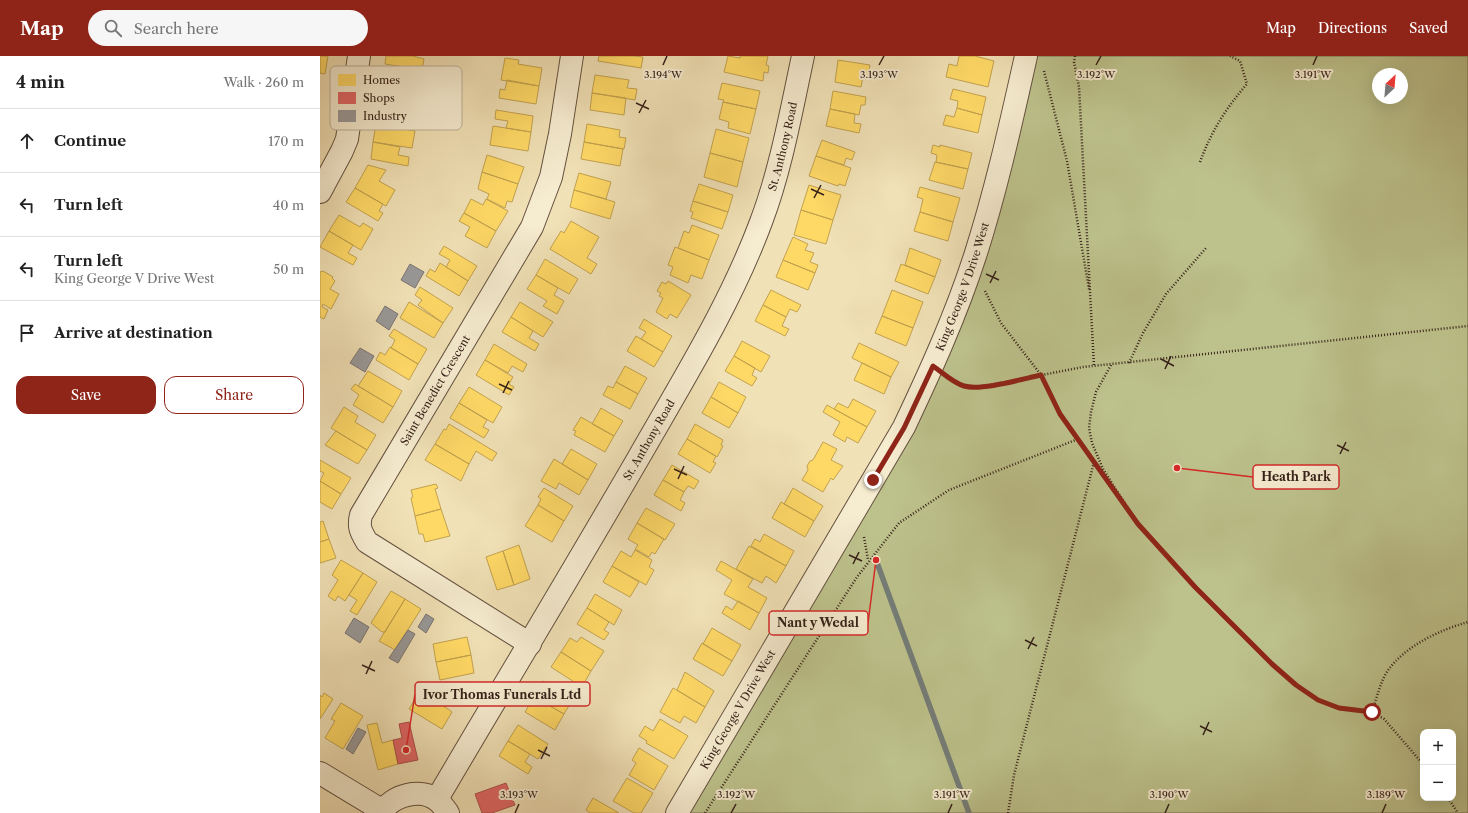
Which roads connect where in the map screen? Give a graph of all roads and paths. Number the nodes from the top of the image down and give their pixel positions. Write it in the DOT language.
graph roads {
  1 [pos="359,56"];
  2 [pos="572,56"];
  3 [pos="803,56"];
  4 [pos="1072,56"];
  5 [pos="1075,56"];
  6 [pos="1230,56"];
  7 [pos="1074,62"];
  8 [pos="1037,63"];
  9 [pos="357,66"];
  10 [pos="1040,79"];
  11 [pos="347,130"];
  12 [pos="1200,162"];
  13 [pos="320,192"];
  14 [pos="1206,248"];
  15 [pos="981,284"];
  16 [pos="1091,301"];
  17 [pos="1468,326"];
  18 [pos="1129,363"];
  19 [pos="1111,365"];
  20 [pos="933,366"];
  21 [pos="1094,366"];
  22 [pos="1041,375"];
  23 [pos="1078,440"];
  24 [pos="1094,462"];
  25 [pos="1126,505"];
  26 [pos="1468,622"];
  27 [pos="530,644"];
  28 [pos="1372,712"];
  29 [pos="1420,761"];
  30 [pos="320,773"];
  31 [pos="1450,801"];
  32 [pos="442,806"];
  33 [pos="383,812"];
  34 [pos="677,813"];
  35 [pos="705,813"];
  36 [pos="1008,813"];
  37 [pos="1458,813"];
  1 -- 9 [label="street"];
  2 -- 27 [label="street, Saint Benedict Crescent"];
  3 -- 27 [label="street, St. Anthony Road"];
  4 -- 7 [label="path"];
  5 -- 7 [label="path"];
  6 -- 12 [label="path"];
  7 -- 16 [label="path"];
  8 -- 10 [label="path"];
  8 -- 16 [label="path"];
  8 -- 20 [label="street, King George V Drive West"];
  11 -- 13 [label="street"];
  14 -- 18 [label="path"];
  15 -- 22 [label="path"];
  16 -- 21 [label="path"];
  17 -- 18 [label="path"];
  18 -- 19 [label="path"];
  19 -- 21 [label="path"];
  19 -- 25 [label="path"];
  20 -- 22 [label="path"];
  20 -- 34 [label="street, King George V Drive West"];
  21 -- 22 [label="path"];
  22 -- 23 [label="path"];
  23 -- 24 [label="path"];
  23 -- 35 [label="path"];
  24 -- 25 [label="path"];
  24 -- 36 [label="path"];
  25 -- 28 [label="path"];
  26 -- 28 [label="path"];
  27 -- 32 [label="street, St. Anthony Road"];
  28 -- 29 [label="path"];
  30 -- 33 [label="street"];
  31 -- 37 [label="path"];
  32 -- 33 [label="street"];
}
